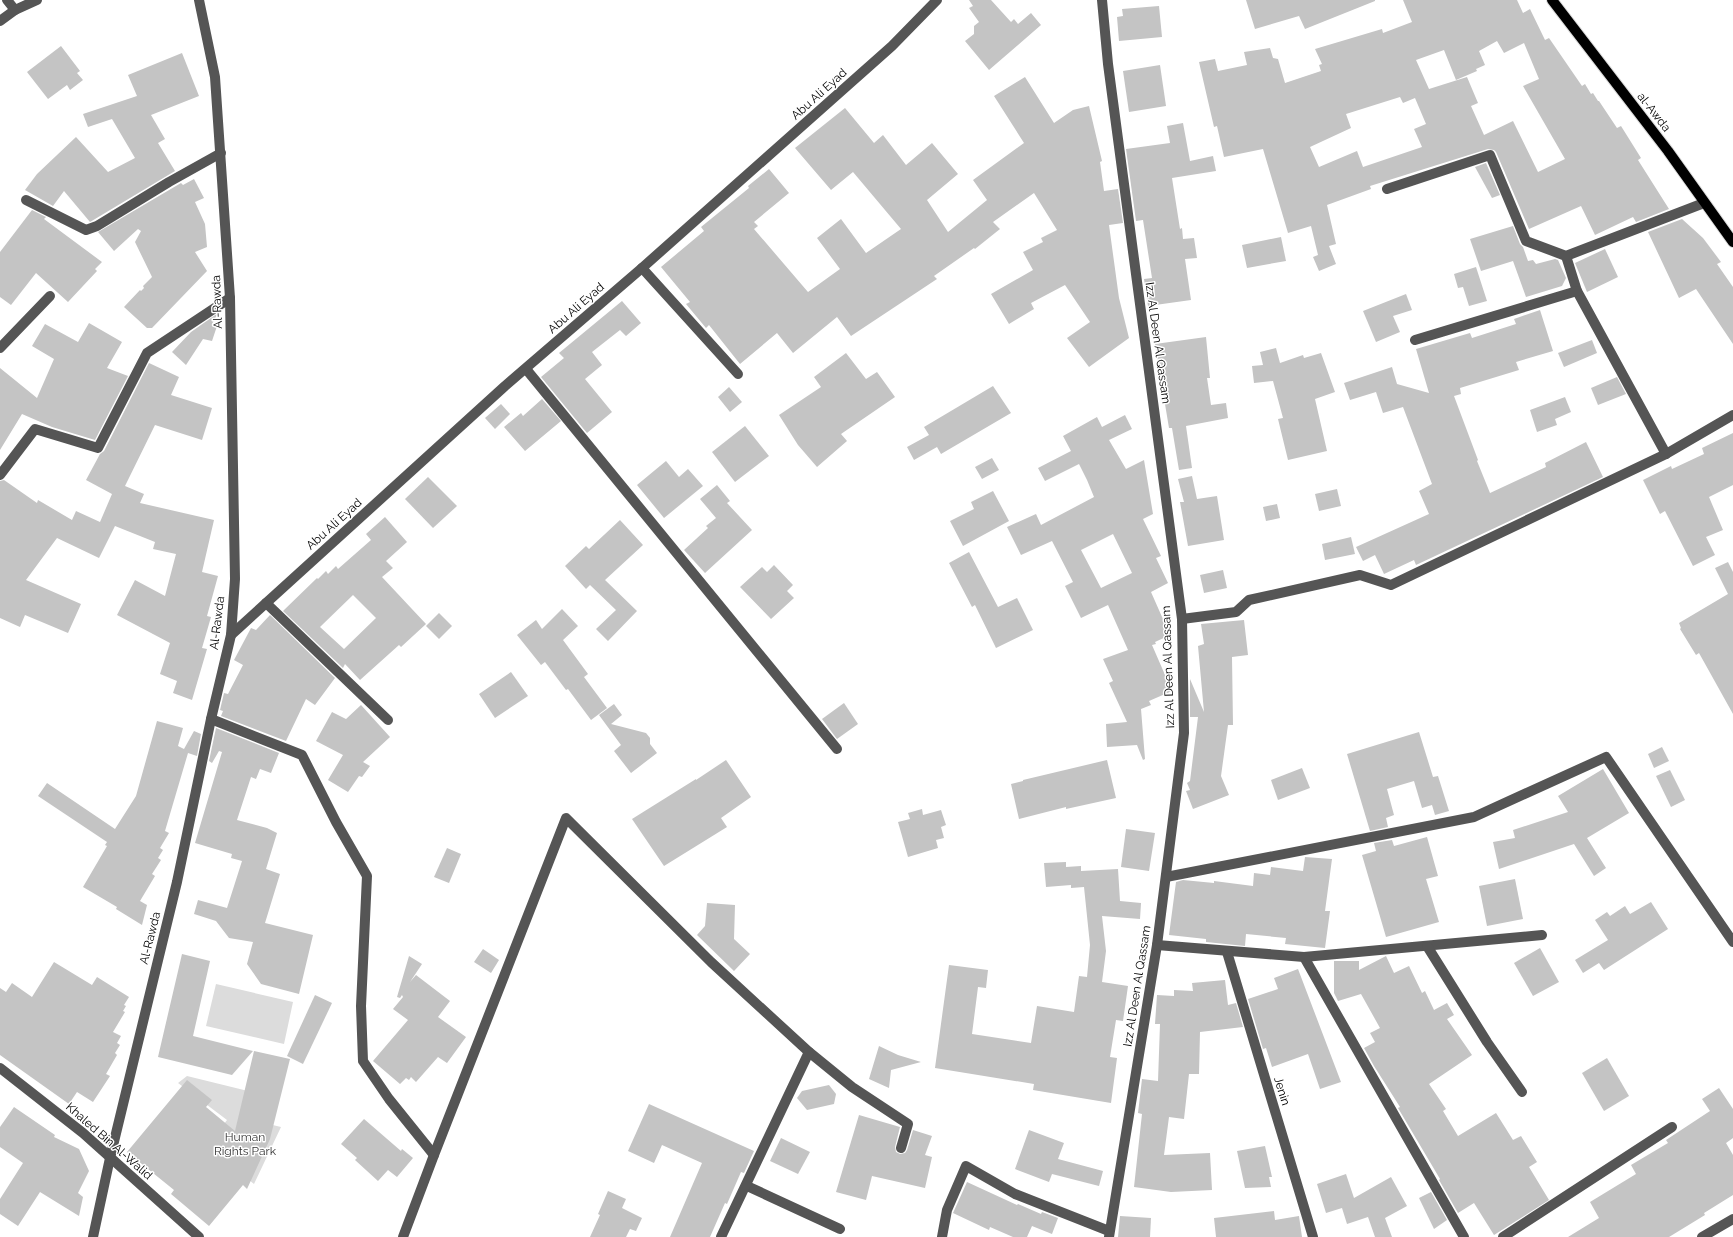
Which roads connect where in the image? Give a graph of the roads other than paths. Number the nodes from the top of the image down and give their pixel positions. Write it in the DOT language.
graph roads {
  1 [pos="7,0"];
  2 [pos="37,0"];
  3 [pos="200,0"];
  4 [pos="937,0"];
  5 [pos="1102,0"];
  6 [pos="1552,0"];
  7 [pos="15,10"];
  8 [pos="0,20"];
  9 [pos="222,153"];
  10 [pos="1387,189"];
  11 [pos="26,200"];
  12 [pos="1704,203"];
  13 [pos="1733,242"];
  14 [pos="1566,256"];
  15 [pos="642,268"];
  16 [pos="1577,291"];
  17 [pos="50,296"];
  18 [pos="230,298"];
  19 [pos="1414,340"];
  20 [pos="0,348"];
  21 [pos="526,369"];
  22 [pos="738,374"];
  23 [pos="1733,415"];
  24 [pos="1666,454"];
  25 [pos="0,475"];
  26 [pos="266,603"];
  27 [pos="1182,619"];
  28 [pos="231,635"];
  29 [pos="211,719"];
  30 [pos="388,720"];
  31 [pos="837,749"];
  32 [pos="1166,877"];
  33 [pos="1542,935"];
  34 [pos="1733,942"];
  35 [pos="1157,945"];
  36 [pos="1427,946"];
  37 [pos="1227,952"];
  38 [pos="1304,957"];
  39 [pos="809,1052"];
  40 [pos="0,1068"];
  41 [pos="1522,1092"];
  42 [pos="1672,1127"];
  43 [pos="901,1148"];
  44 [pos="434,1154"];
  45 [pos="110,1158"];
  46 [pos="746,1186"];
  47 [pos="1733,1218"];
  48 [pos="840,1229"];
  49 [pos="1109,1234"];
  50 [pos="93,1237"];
  51 [pos="199,1237"];
  52 [pos="404,1237"];
  53 [pos="721,1237"];
  54 [pos="942,1237"];
  55 [pos="1313,1237"];
  56 [pos="1464,1237"];
  57 [pos="1503,1237"];
  58 [pos="1702,1237"];
  1 -- 7 [label="street"];
  2 -- 7 [label="street"];
  3 -- 9 [label="street, Al-Rawda"];
  4 -- 15 [label="street, Abu Ali Eyad"];
  5 -- 27 [label="street, Izz Al Deen Al Qassam"];
  6 -- 12 [label="main road, al-Awda"];
  7 -- 8 [label="street"];
  9 -- 11 [label="street"];
  9 -- 18 [label="street, Al-Rawda"];
  10 -- 14 [label="street"];
  12 -- 13 [label="main road, al-Awda"];
  12 -- 14 [label="street"];
  14 -- 16 [label="street"];
  15 -- 21 [label="street, Abu Ali Eyad"];
  15 -- 22 [label="street"];
  16 -- 19 [label="street"];
  16 -- 24 [label="street"];
  17 -- 20 [label="street"];
  18 -- 25 [label="street"];
  18 -- 28 [label="street, Al-Rawda"];
  21 -- 26 [label="street, Abu Ali Eyad"];
  21 -- 31 [label="street"];
  23 -- 24 [label="street"];
  24 -- 27 [label="street"];
  26 -- 28 [label="street, Abu Ali Eyad"];
  26 -- 30 [label="street"];
  27 -- 32 [label="street, Izz Al Deen Al Qassam"];
  28 -- 29 [label="street, Al-Rawda"];
  29 -- 44 [label="street"];
  29 -- 45 [label="street, Al-Rawda"];
  32 -- 34 [label="street"];
  32 -- 35 [label="street, Izz Al Deen Al Qassam"];
  33 -- 36 [label="street"];
  35 -- 37 [label="street"];
  35 -- 49 [label="street, Izz Al Deen Al Qassam"];
  36 -- 38 [label="street"];
  36 -- 41 [label="street"];
  37 -- 38 [label="street"];
  37 -- 55 [label="street, Jenin"];
  38 -- 56 [label="street"];
  39 -- 43 [label="street"];
  39 -- 44 [label="street"];
  39 -- 46 [label="street"];
  40 -- 45 [label="street, Khaled Bin Al-Walid"];
  42 -- 57 [label="street"];
  44 -- 52 [label="street"];
  45 -- 50 [label="street, Al-Rawda"];
  45 -- 51 [label="street, Khaled Bin Al-Walid"];
  46 -- 48 [label="street"];
  46 -- 53 [label="street"];
  47 -- 58 [label="street"];
  49 -- 54 [label="street"];
}
